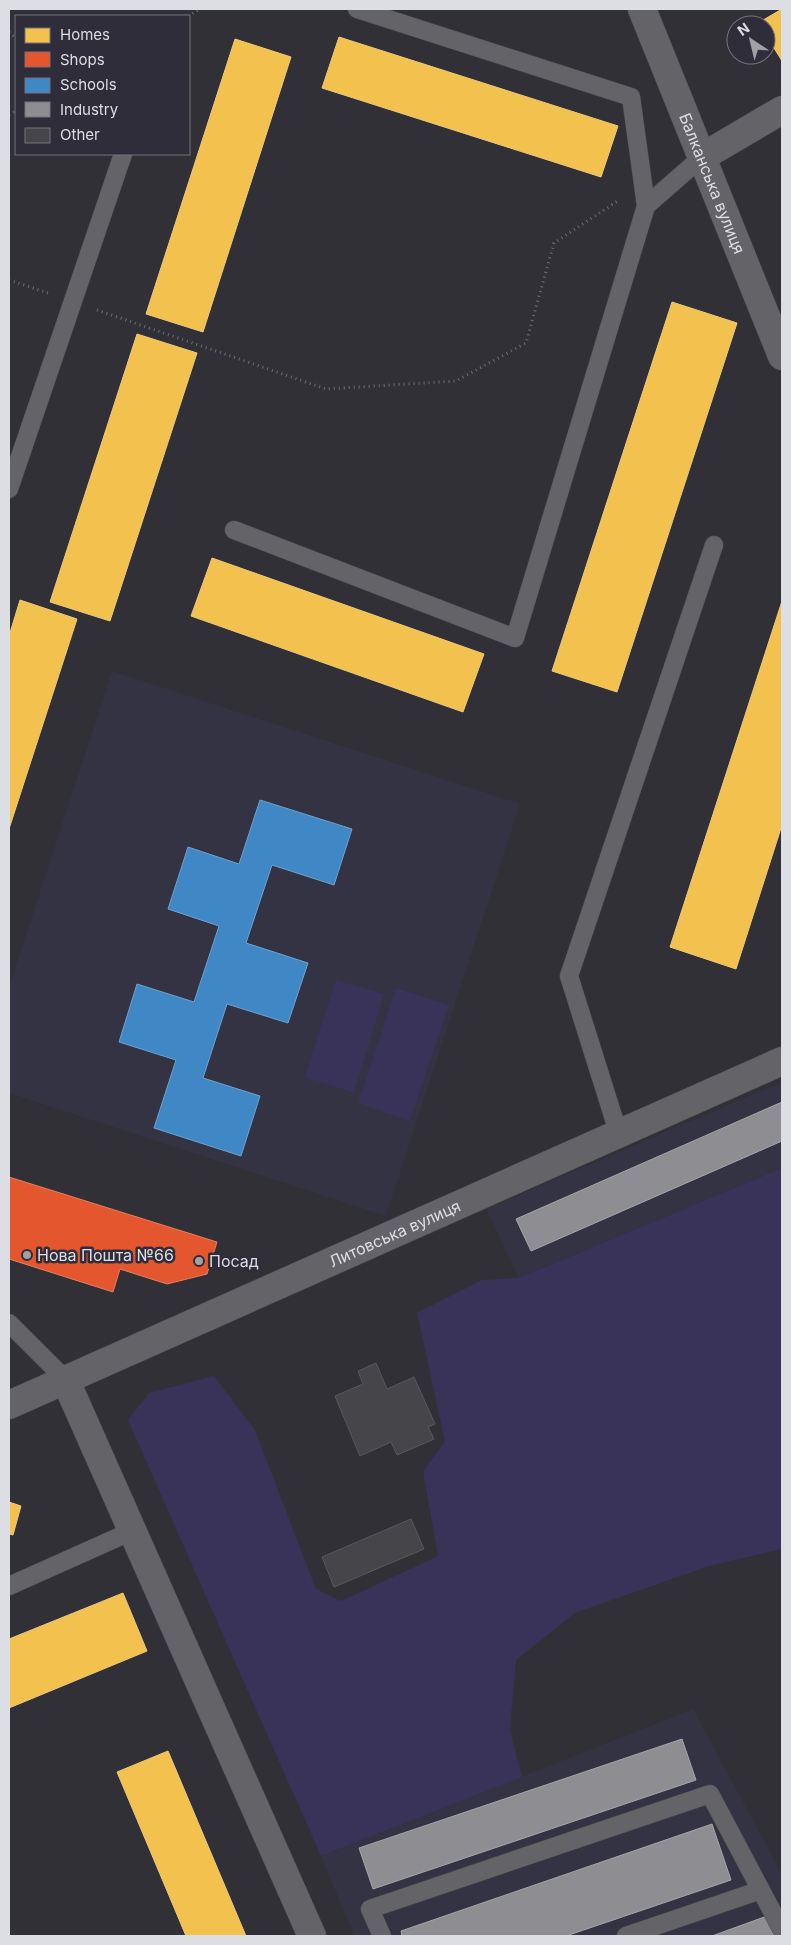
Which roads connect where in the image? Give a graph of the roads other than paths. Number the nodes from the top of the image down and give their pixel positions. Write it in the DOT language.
graph roads {
  1 [pos="357,9"];
  2 [pos="642,9"];
  3 [pos="782,110"];
  4 [pos="123,155"];
  5 [pos="702,156"];
  6 [pos="646,206"];
  7 [pos="782,356"];
  8 [pos="10,481"];
  9 [pos="234,530"];
  10 [pos="714,545"];
  11 [pos="782,1061"];
  12 [pos="619,1135"];
  13 [pos="9,1323"];
  14 [pos="65,1379"];
  15 [pos="9,1405"];
  16 [pos="132,1532"];
  17 [pos="9,1586"];
  18 [pos="761,1890"];
  19 [pos="782,1930"];
  20 [pos="312,1936"];
  21 [pos="382,1936"];
  22 [pos="626,1936"];
  1 -- 6 [label="lane"];
  2 -- 5 [label="street, Балканська вулиця"];
  3 -- 5 [label="street"];
  4 -- 8 [label="lane"];
  5 -- 6 [label="lane"];
  5 -- 7 [label="street, Балканська вулиця"];
  6 -- 9 [label="lane"];
  10 -- 12 [label="lane"];
  11 -- 12 [label="street, Литовська вулиця"];
  12 -- 14 [label="street, Литовська вулиця"];
  13 -- 14 [label="lane"];
  14 -- 15 [label="street, Литовська вулиця"];
  14 -- 16 [label="street"];
  16 -- 17 [label="lane"];
  16 -- 20 [label="street"];
  18 -- 19 [label="lane"];
  18 -- 21 [label="lane"];
  18 -- 22 [label="lane"];
}
